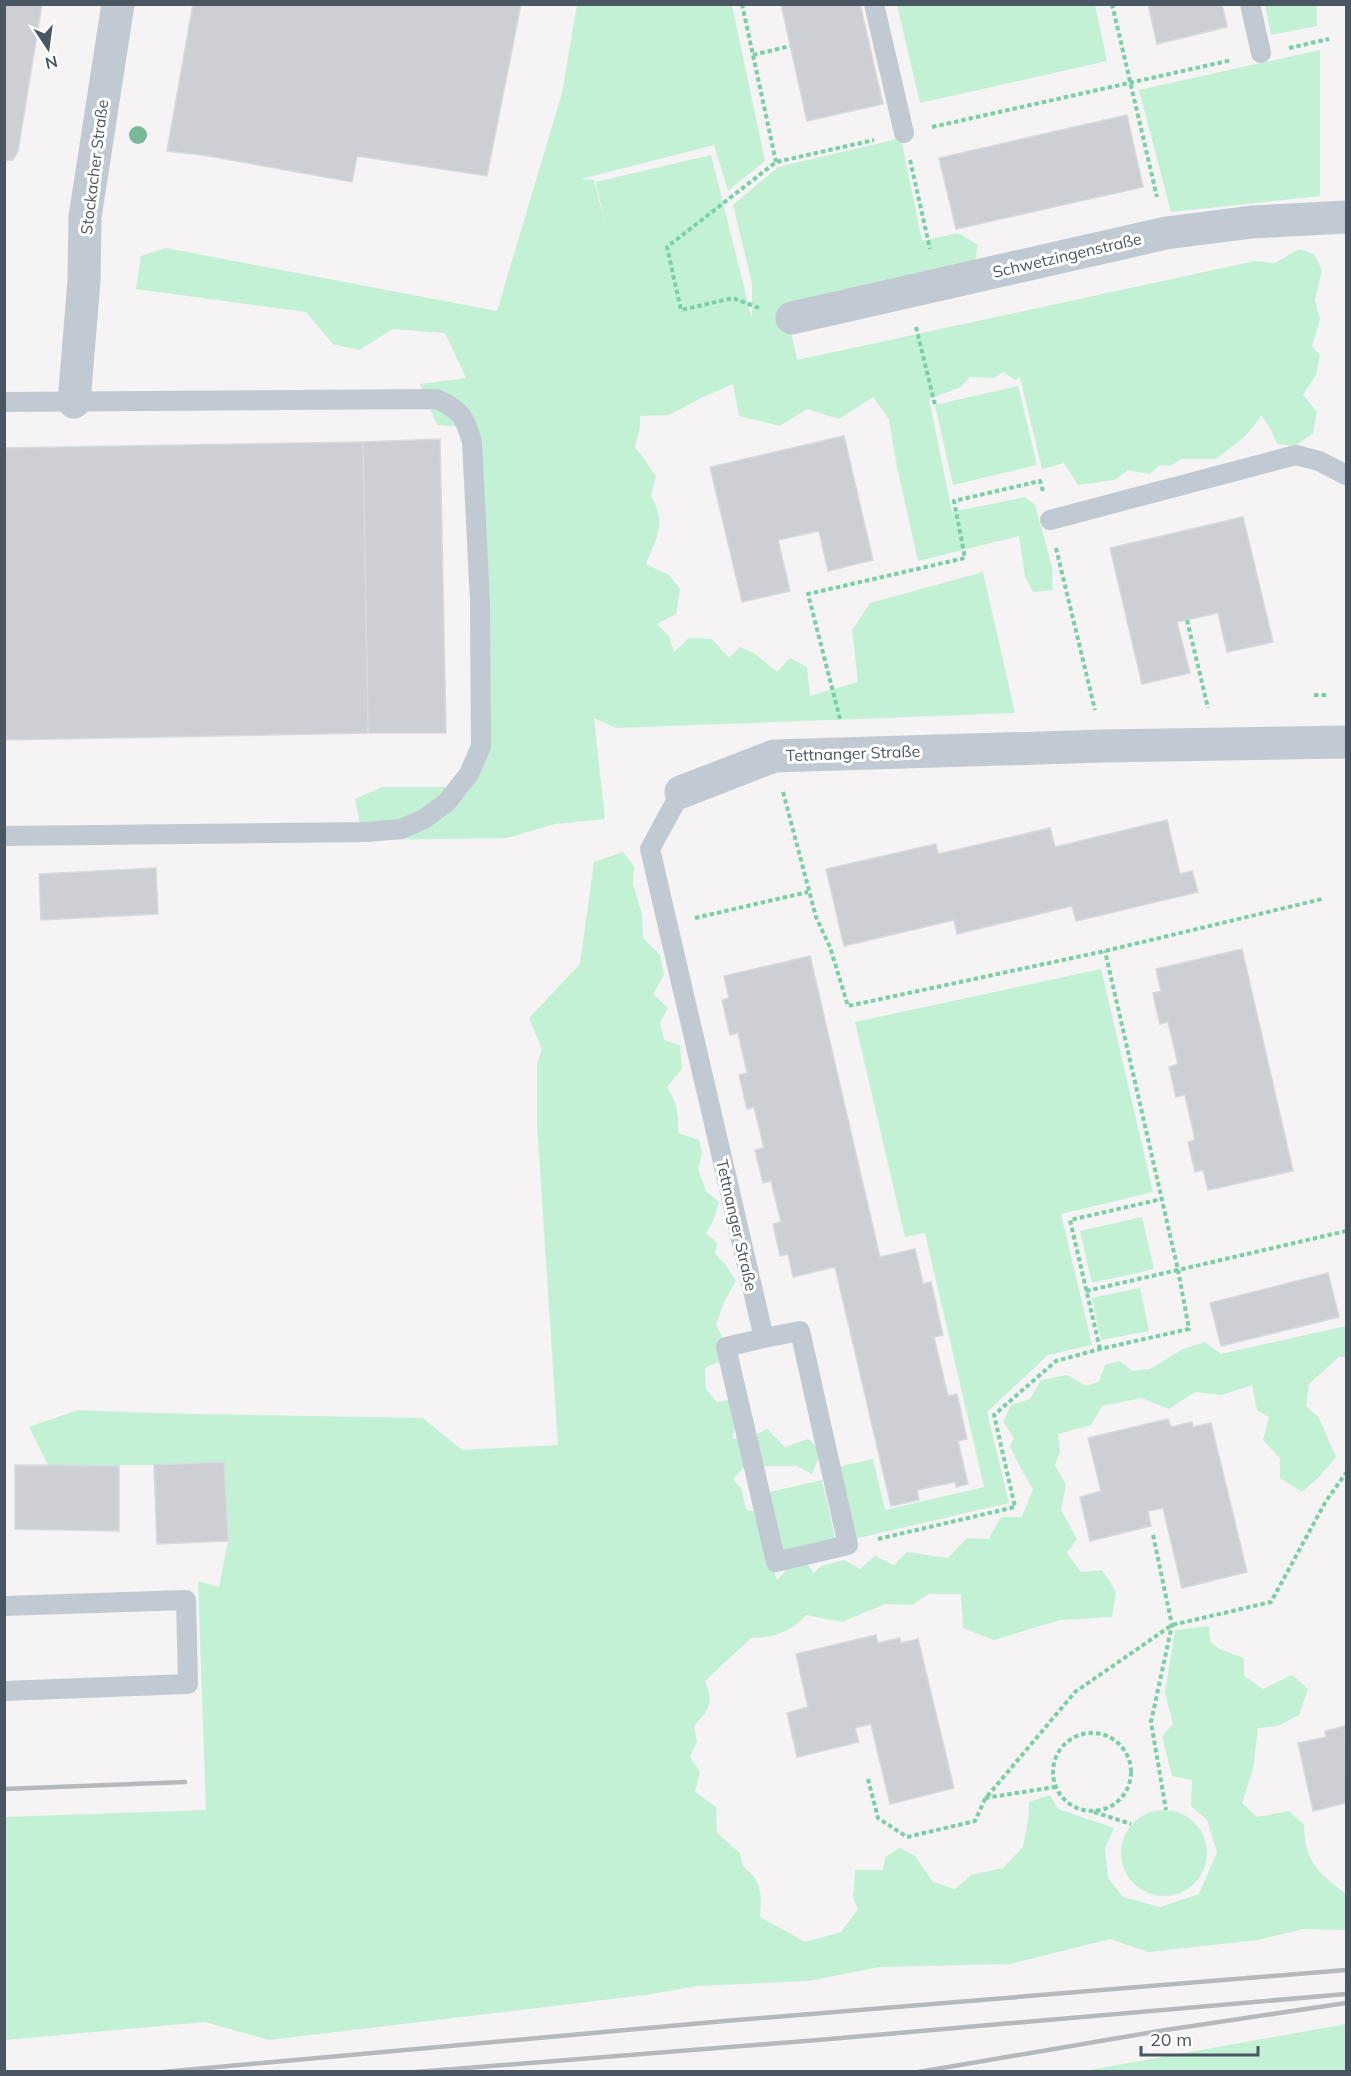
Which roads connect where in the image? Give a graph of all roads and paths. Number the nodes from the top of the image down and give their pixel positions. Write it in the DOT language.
graph roads {
  1 [pos="118,4"];
  2 [pos="742,4"];
  3 [pos="874,4"];
  4 [pos="1112,4"];
  5 [pos="1250,4"];
  6 [pos="1329,39"];
  7 [pos="790,46"];
  8 [pos="1261,53"];
  9 [pos="753,55"];
  10 [pos="1130,82"];
  11 [pos="904,133"];
  12 [pos="776,162"];
  13 [pos="1347,217"];
  14 [pos="1166,233"];
  15 [pos="923,287"];
  16 [pos="792,318"];
  17 [pos="4,402"];
  18 [pos="74,402"];
  19 [pos="934,405"];
  20 [pos="1347,475"];
  21 [pos="1050,520"];
  22 [pos="1187,620"];
  23 [pos="1314,695"];
  24 [pos="1328,695"];
  25 [pos="1347,742"];
  26 [pos="1216,744"];
  27 [pos="1104,746"];
  28 [pos="849,752"];
  29 [pos="774,756"];
  30 [pos="681,792"];
  31 [pos="4,836"];
  32 [pos="808,892"];
  33 [pos="1322,899"];
  34 [pos="667,924"];
  35 [pos="1105,951"];
  36 [pos="1162,1199"];
  37 [pos="1347,1231"];
  38 [pos="1178,1270"];
  39 [pos="1086,1291"];
  40 [pos="764,1338"];
  41 [pos="1100,1349"];
  42 [pos="1347,1473"];
  43 [pos="1153,1535"];
  44 [pos="848,1545"];
  45 [pos="4,1606"];
  46 [pos="1172,1625"];
  47 [pos="4,1691"];
  48 [pos="868,1779"];
  49 [pos="1055,1787"];
  50 [pos="985,1798"];
  51 [pos="1166,1810"];
  52 [pos="1093,1811"];
  53 [pos="1131,1824"];
  1 -- 18 [label="street, Stockacher Straße"];
  2 -- 9 [label="path"];
  3 -- 11 [label="lane"];
  4 -- 10 [label="path"];
  5 -- 8 [label="lane"];
  6 -- 8 [label="path"];
  7 -- 9 [label="path"];
  8 -- 10 [label="path"];
  9 -- 12 [label="path"];
  10 -- 11 [label="path"];
  10 -- 14 [label="path"];
  11 -- 12 [label="path"];
  11 -- 15 [label="path"];
  12 -- 16 [label="path"];
  13 -- 14 [label="street, Schwetzingenstraße"];
  14 -- 15 [label="street, Schwetzingenstraße"];
  15 -- 16 [label="street, Schwetzingenstraße"];
  15 -- 19 [label="path"];
  17 -- 18 [label="lane"];
  18 -- 31 [label="lane"];
  20 -- 21 [label="lane"];
  21 -- 27 [label="path"];
  21 -- 28 [label="path"];
  22 -- 26 [label="path"];
  23 -- 24 [label="path"];
  25 -- 26 [label="street, Tettnanger Straße"];
  26 -- 27 [label="street, Tettnanger Straße"];
  27 -- 28 [label="street, Tettnanger Straße"];
  28 -- 29 [label="street, Tettnanger Straße"];
  29 -- 30 [label="street, Tettnanger Straße"];
  29 -- 32 [label="path"];
  30 -- 34 [label="lane, Tettnanger Straße"];
  32 -- 34 [label="path"];
  32 -- 35 [label="path"];
  33 -- 35 [label="path"];
  34 -- 40 [label="lane, Tettnanger Straße"];
  35 -- 36 [label="path"];
  36 -- 38 [label="path"];
  36 -- 39 [label="path"];
  37 -- 38 [label="path"];
  38 -- 39 [label="path"];
  38 -- 41 [label="path"];
  39 -- 41 [label="path"];
  40 -- 44 [label="lane"];
  40 -- 44 [label="lane"];
  41 -- 44 [label="path"];
  42 -- 46 [label="path"];
  43 -- 46 [label="path"];
  45 -- 47 [label="lane"];
  46 -- 50 [label="path"];
  46 -- 51 [label="path"];
  48 -- 50 [label="path"];
  49 -- 50 [label="path"];
  49 -- 52 [label="path"];
  49 -- 52 [label="path"];
  52 -- 53 [label="path"];
}
